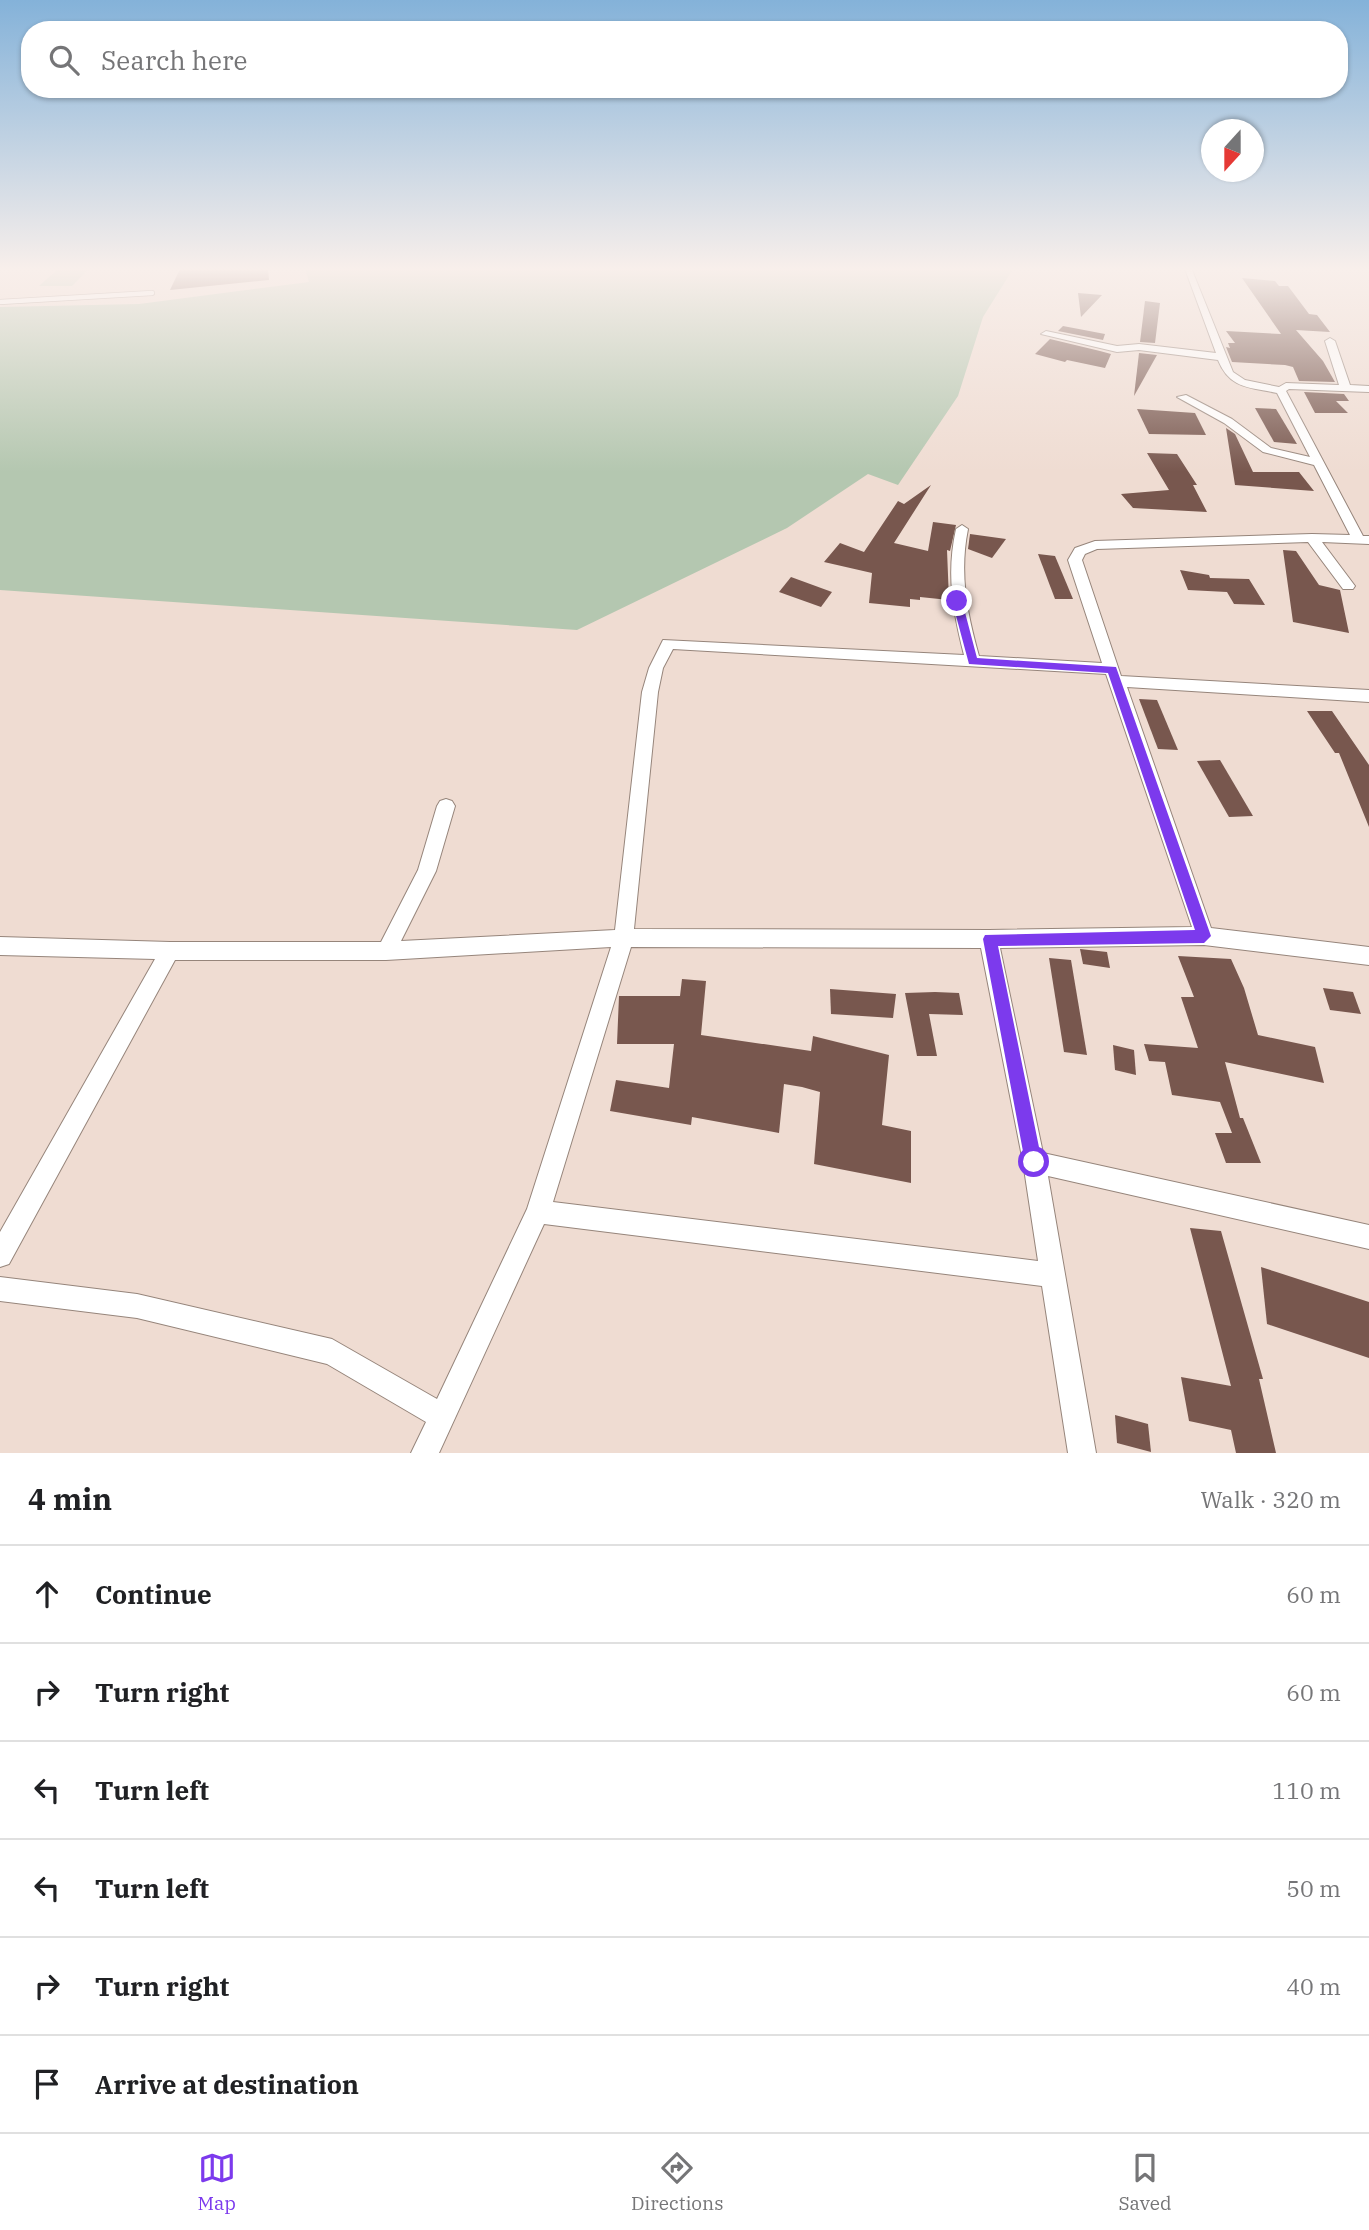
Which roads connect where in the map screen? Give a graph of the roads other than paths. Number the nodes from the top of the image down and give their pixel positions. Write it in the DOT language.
graph roads {
  1 [pos="1059,337"];
  2 [pos="1213,337"];
  3 [pos="1330,341"];
  4 [pos="1221,357"];
  5 [pos="1345,386"];
  6 [pos="1369,389"];
  7 [pos="1281,391"];
  8 [pos="1182,397"];
  9 [pos="1319,463"];
  10 [pos="962,529"];
  11 [pos="1312,538"];
  12 [pos="1363,539"];
  13 [pos="1348,586"];
  14 [pos="973,662"];
  15 [pos="1114,676"];
  16 [pos="1369,696"];
  17 [pos="446,806"];
  18 [pos="1204,936"];
  19 [pos="624,938"];
  20 [pos="989,939"];
  21 [pos="0,946"];
  22 [pos="170,951"];
  23 [pos="386,951"];
  24 [pos="1369,956"];
  25 [pos="1034,1162"];
  26 [pos="538,1212"];
  27 [pos="1369,1237"];
  28 [pos="0,1255"];
  29 [pos="1052,1275"];
  30 [pos="0,1289"];
  31 [pos="442,1416"];
  32 [pos="425,1453"];
  33 [pos="1082,1453"];
  1 -- 4 [label="street"];
  2 -- 4 [label="street"];
  3 -- 5 [label="street"];
  4 -- 7 [label="street"];
  5 -- 6 [label="street"];
  5 -- 7 [label="street"];
  7 -- 9 [label="street"];
  8 -- 9 [label="street"];
  9 -- 12 [label="street"];
  10 -- 14 [label="street"];
  11 -- 12 [label="street"];
  11 -- 13 [label="street"];
  11 -- 15 [label="street"];
  14 -- 15 [label="street"];
  14 -- 19 [label="street"];
  15 -- 16 [label="street"];
  15 -- 18 [label="street"];
  17 -- 23 [label="street"];
  18 -- 20 [label="street"];
  18 -- 24 [label="street"];
  19 -- 20 [label="street"];
  19 -- 23 [label="street"];
  19 -- 26 [label="street"];
  20 -- 25 [label="street"];
  21 -- 22 [label="street"];
  22 -- 23 [label="street"];
  22 -- 28 [label="street"];
  25 -- 27 [label="street"];
  25 -- 29 [label="street"];
  26 -- 29 [label="street"];
  26 -- 31 [label="street"];
  29 -- 33 [label="street"];
  30 -- 31 [label="street"];
  31 -- 32 [label="street"];
}
